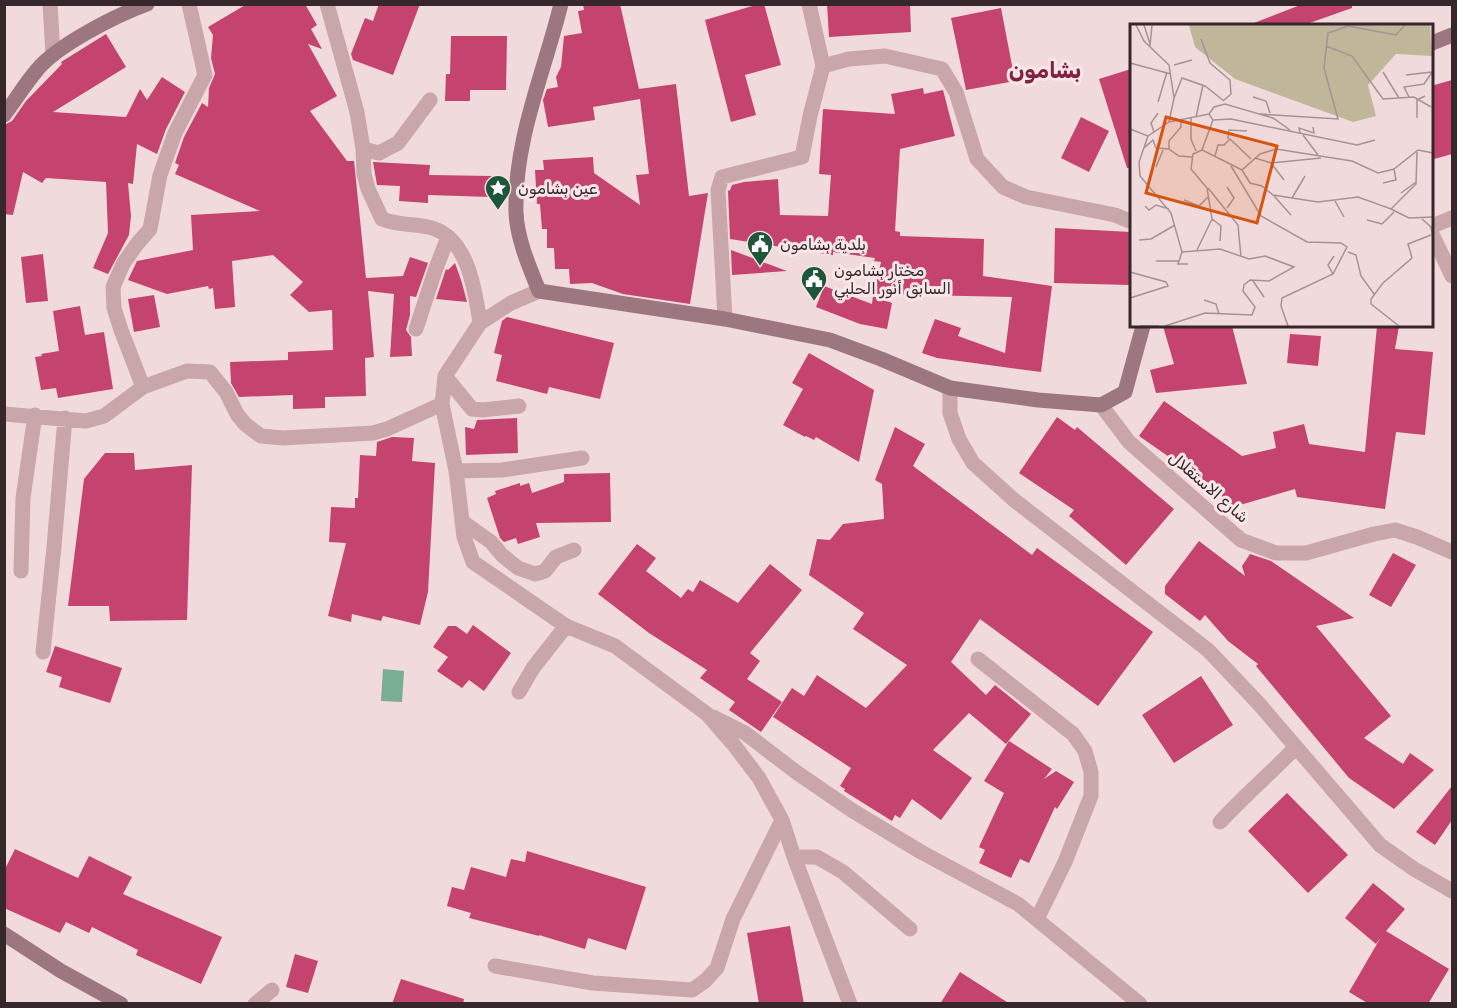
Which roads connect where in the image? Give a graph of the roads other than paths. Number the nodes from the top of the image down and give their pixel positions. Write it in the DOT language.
graph roads {
  1 [pos="50,4"];
  2 [pos="147,4"];
  3 [pos="189,4"];
  4 [pos="327,4"];
  5 [pos="561,4"];
  6 [pos="809,4"];
  7 [pos="1452,35"];
  8 [pos="1433,42"];
  9 [pos="54,54"];
  10 [pos="823,66"];
  11 [pos="430,100"];
  12 [pos="4,116"];
  13 [pos="363,149"];
  14 [pos="1452,218"];
  15 [pos="1130,222"];
  16 [pos="1433,225"];
  17 [pos="448,237"];
  18 [pos="1433,238"];
  19 [pos="1452,276"];
  20 [pos="539,291"];
  21 [pos="725,319"];
  22 [pos="480,323"];
  23 [pos="1143,327"];
  24 [pos="416,328"];
  25 [pos="445,376"];
  26 [pos="143,387"];
  27 [pos="950,388"];
  28 [pos="442,404"];
  29 [pos="1101,405"];
  30 [pos="519,406"];
  31 [pos="4,414"];
  32 [pos="35,415"];
  33 [pos="65,418"];
  34 [pos="582,458"];
  35 [pos="456,471"];
  36 [pos="463,522"];
  37 [pos="574,550"];
  38 [pos="1452,552"];
  39 [pos="21,571"];
  40 [pos="566,626"];
  41 [pos="43,652"];
  42 [pos="978,659"];
  43 [pos="519,692"];
  44 [pos="707,714"];
  45 [pos="1296,747"];
  46 [pos="782,820"];
  47 [pos="1220,822"];
  48 [pos="794,857"];
  49 [pos="1452,891"];
  50 [pos="1037,919"];
  51 [pos="910,929"];
  52 [pos="4,934"];
  53 [pos="495,966"];
  54 [pos="272,990"];
  55 [pos="121,1004"];
  56 [pos="255,1004"];
  57 [pos="850,1004"];
  58 [pos="1140,1004"];
  1 -- 9 [label="street"];
  2 -- 9 [label="main road"];
  3 -- 26 [label="street"];
  4 -- 13 [label="street"];
  5 -- 20 [label="main road"];
  6 -- 10 [label="street"];
  7 -- 8 [label="main road"];
  9 -- 12 [label="main road"];
  10 -- 15 [label="street"];
  10 -- 21 [label="street"];
  11 -- 13 [label="street"];
  13 -- 17 [label="street"];
  14 -- 16 [label="street"];
  17 -- 22 [label="street"];
  17 -- 24 [label="street"];
  18 -- 19 [label="street"];
  20 -- 21 [label="main road"];
  20 -- 22 [label="street"];
  21 -- 27 [label="main road"];
  22 -- 25 [label="street"];
  23 -- 29 [label="main road"];
  25 -- 28 [label="street"];
  25 -- 30 [label="street"];
  26 -- 28 [label="street"];
  26 -- 33 [label="street"];
  27 -- 29 [label="main road"];
  27 -- 45 [label="street"];
  28 -- 35 [label="street"];
  29 -- 38 [label="street, شارع الاستقلال"];
  31 -- 32 [label="street"];
  32 -- 33 [label="street"];
  32 -- 39 [label="street"];
  33 -- 41 [label="street"];
  34 -- 35 [label="street"];
  35 -- 36 [label="street"];
  36 -- 37 [label="street"];
  36 -- 40 [label="street"];
  40 -- 43 [label="street"];
  40 -- 44 [label="street"];
  42 -- 50 [label="street"];
  44 -- 46 [label="street"];
  44 -- 50 [label="street"];
  45 -- 47 [label="street"];
  45 -- 49 [label="street"];
  46 -- 48 [label="street"];
  46 -- 53 [label="street"];
  48 -- 51 [label="street"];
  48 -- 57 [label="street"];
  50 -- 58 [label="street"];
  52 -- 55 [label="main road"];
  54 -- 56 [label="street"];
}
